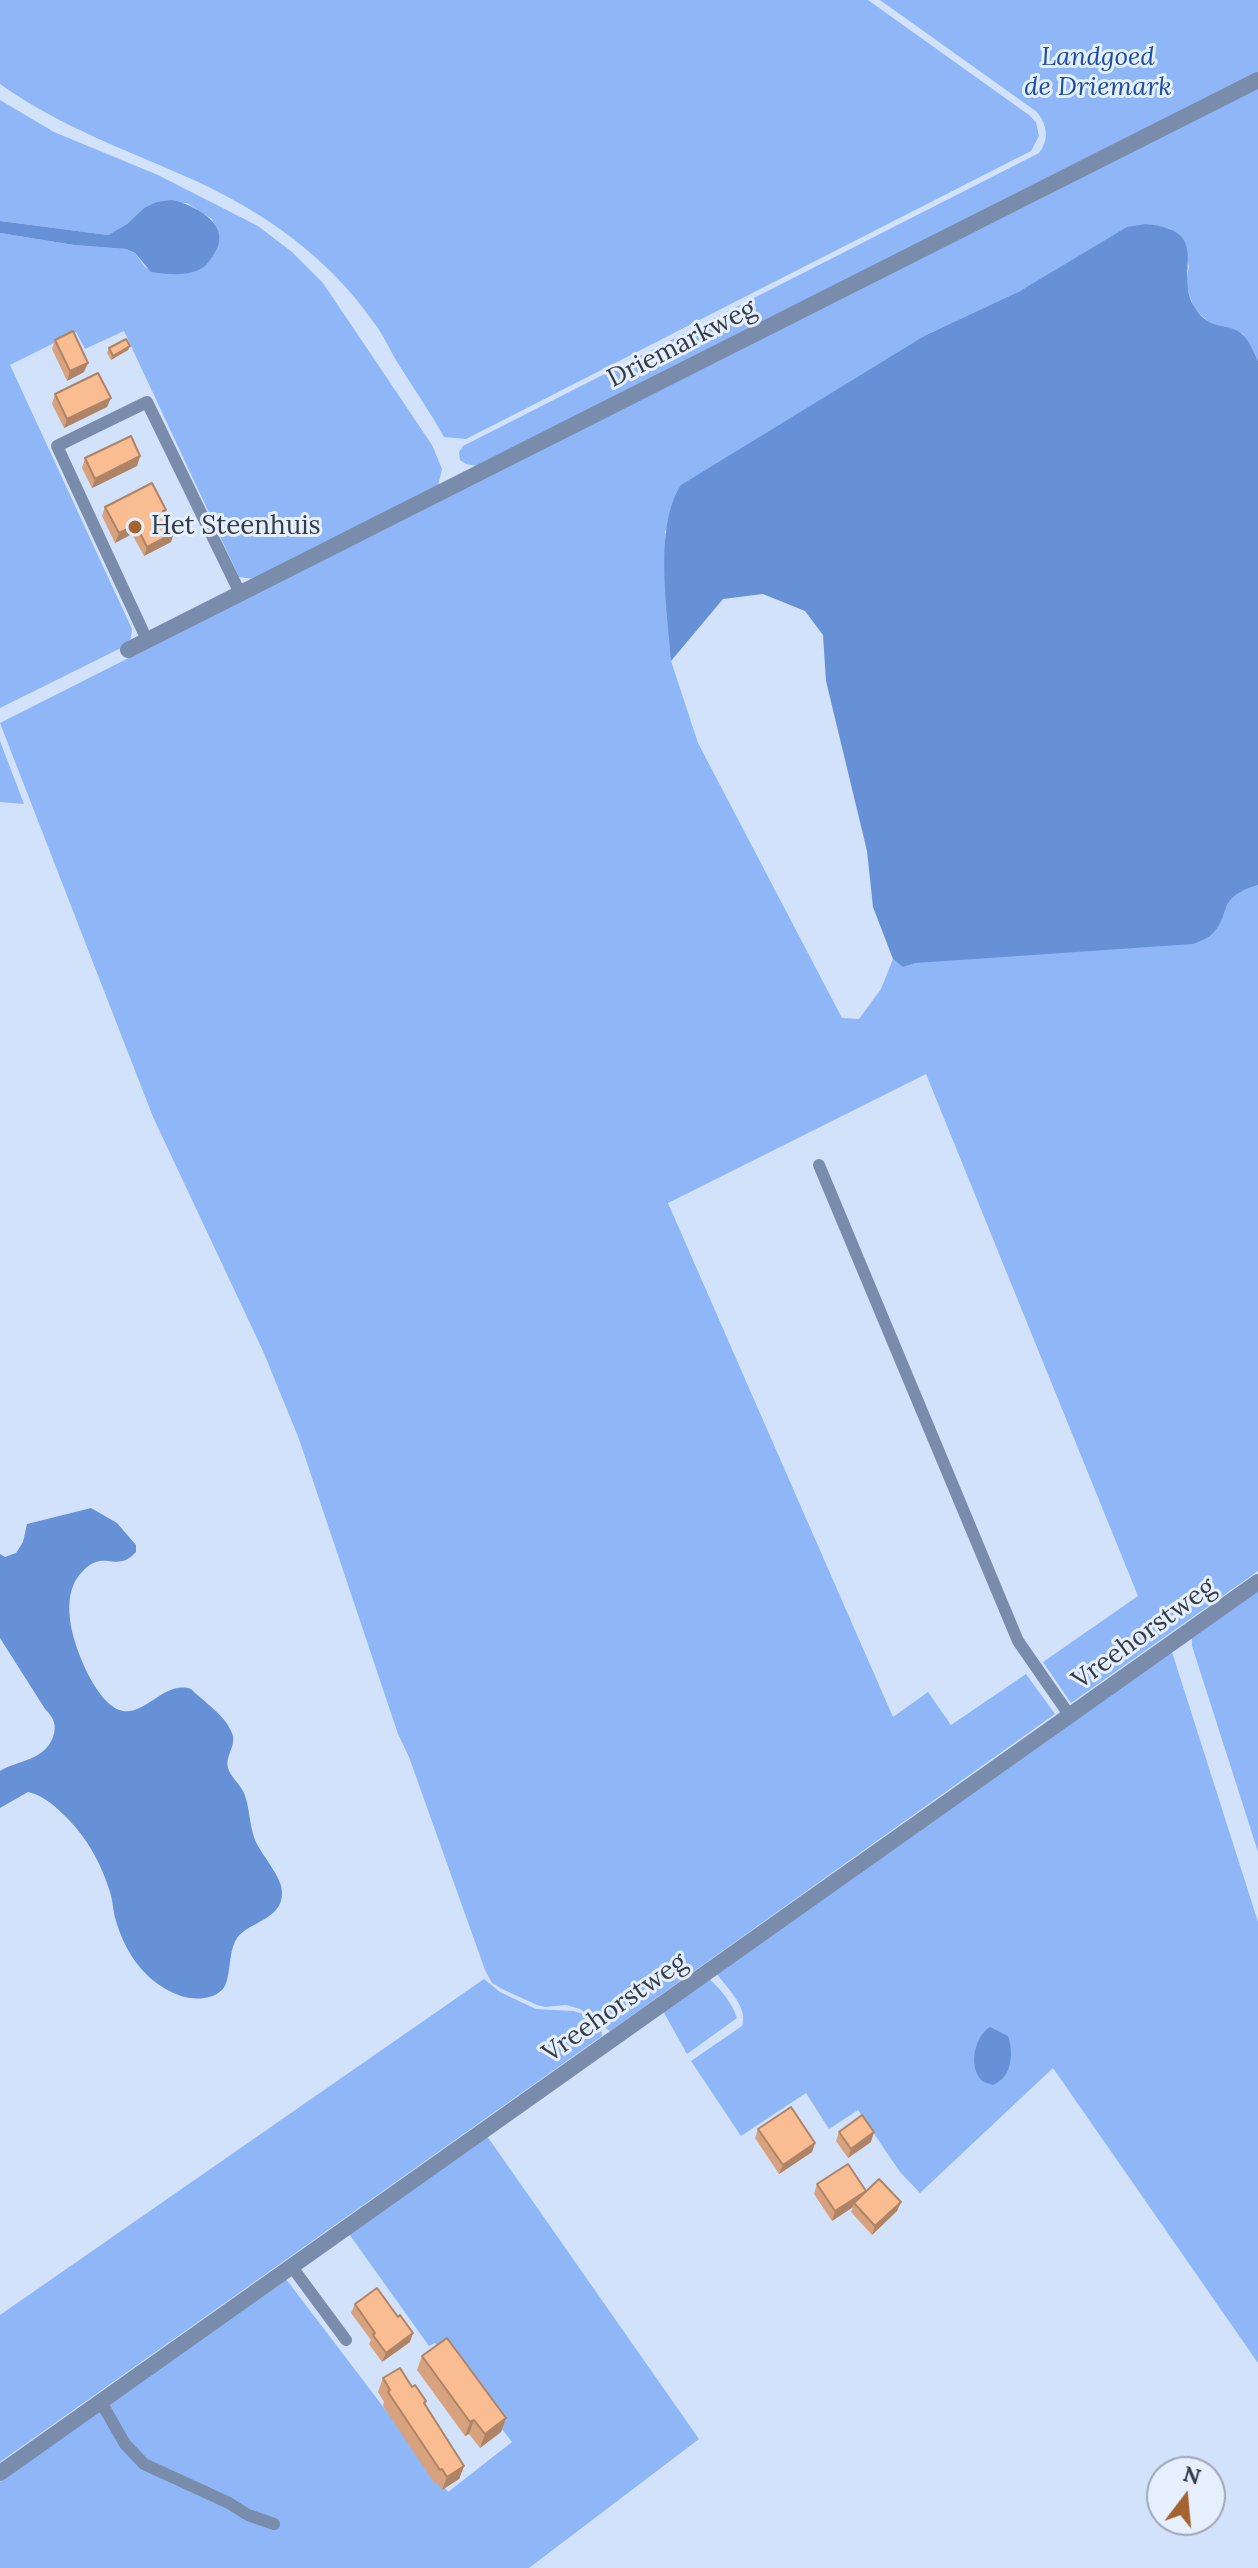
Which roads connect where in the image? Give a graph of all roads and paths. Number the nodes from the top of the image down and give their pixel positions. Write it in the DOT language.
graph roads {
  1 [pos="1258,80"];
  2 [pos="240,593"];
  3 [pos="147,640"];
  4 [pos="128,650"];
  5 [pos="819,1165"];
  6 [pos="1258,1582"];
  7 [pos="1070,1716"];
  8 [pos="292,2267"];
  9 [pos="346,2340"];
  10 [pos="101,2402"];
  11 [pos="0,2473"];
  12 [pos="274,2524"];
  1 -- 2 [label="street, Driemarkweg"];
  2 -- 3 [label="street, Driemarkweg"];
  2 -- 3 [label="lane"];
  3 -- 4 [label="street, Driemarkweg"];
  5 -- 7 [label="lane"];
  6 -- 7 [label="street, Vreehorstweg"];
  7 -- 8 [label="street, Vreehorstweg"];
  8 -- 9 [label="lane"];
  8 -- 10 [label="street, Vreehorstweg"];
  10 -- 11 [label="street, Vreehorstweg"];
  10 -- 12 [label="lane"];
}
